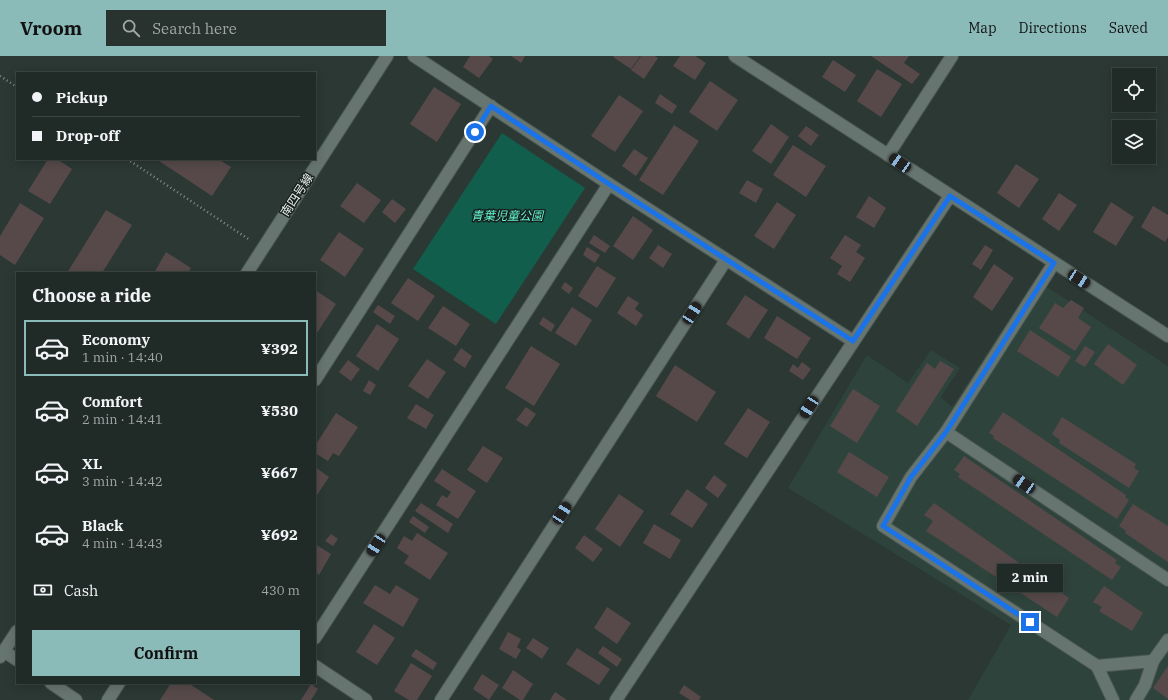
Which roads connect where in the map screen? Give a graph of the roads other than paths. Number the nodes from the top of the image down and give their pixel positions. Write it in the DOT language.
graph roads {
  1 [pos="387,56"];
  2 [pos="414,56"];
  3 [pos="736,56"];
  4 [pos="952,56"];
  5 [pos="491,106"];
  6 [pos="888,154"];
  7 [pos="609,184"];
  8 [pos="950,196"];
  9 [pos="726,260"];
  10 [pos="1054,263"];
  11 [pos="247,272"];
  12 [pos="1168,336"];
  13 [pos="853,341"];
  14 [pos="316,378"];
  15 [pos="946,432"];
  16 [pos="1168,580"];
  17 [pos="16,632"];
  18 [pos="316,636"];
  19 [pos="1168,640"];
  20 [pos="2,654"];
  21 [pos="16,660"];
  22 [pos="1153,661"];
  23 [pos="1097,666"];
  24 [pos="316,667"];
  25 [pos="52,684"];
  26 [pos="118,684"];
  27 [pos="76,700"];
  28 [pos="108,700"];
  29 [pos="366,700"];
  30 [pos="441,700"];
  31 [pos="616,700"];
  32 [pos="1113,700"];
  33 [pos="1136,700"];
  1 -- 11 [label="street, 南四号線"];
  2 -- 5 [label="street"];
  3 -- 6 [label="street"];
  4 -- 6 [label="street"];
  5 -- 7 [label="street"];
  5 -- 14 [label="street"];
  6 -- 8 [label="street"];
  7 -- 9 [label="street"];
  7 -- 18 [label="street"];
  8 -- 10 [label="street"];
  8 -- 13 [label="street"];
  9 -- 13 [label="street"];
  9 -- 30 [label="street"];
  10 -- 12 [label="street"];
  10 -- 15 [label="street"];
  13 -- 31 [label="street"];
  15 -- 16 [label="street"];
  15 -- 23 [label="street"];
  17 -- 20 [label="street"];
  19 -- 22 [label="street"];
  20 -- 21 [label="street"];
  22 -- 23 [label="street"];
  22 -- 33 [label="street"];
  23 -- 32 [label="street"];
  24 -- 29 [label="street"];
  25 -- 27 [label="street"];
  26 -- 28 [label="street"];
}
